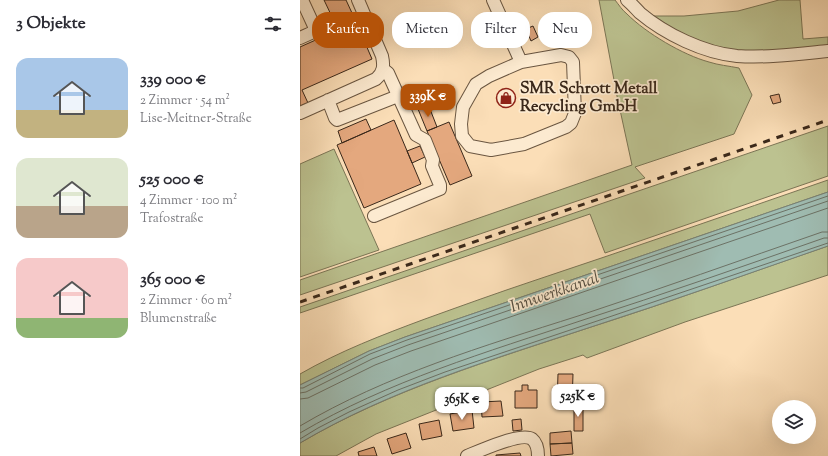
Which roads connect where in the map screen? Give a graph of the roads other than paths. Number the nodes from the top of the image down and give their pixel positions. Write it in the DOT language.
graph roads {
  1 [pos="302,0"];
  2 [pos="358,0"];
  3 [pos="493,0"];
  4 [pos="627,0"];
  5 [pos="300,38"];
  6 [pos="828,51"];
  7 [pos="521,62"];
  8 [pos="383,69"];
  9 [pos="398,96"];
  10 [pos="323,102"];
  11 [pos="300,113"];
  12 [pos="374,216"];
  13 [pos="467,456"];
  14 [pos="538,456"];
  1 -- 5 [label="street"];
  2 -- 8 [label="street"];
  3 -- 7 [label="street"];
  4 -- 6 [label="street"];
  7 -- 7 [label="street"];
  8 -- 9 [label="street"];
  8 -- 10 [label="street"];
  9 -- 10 [label="street"];
  9 -- 12 [label="street"];
  10 -- 11 [label="street"];
  13 -- 14 [label="street"];
}
